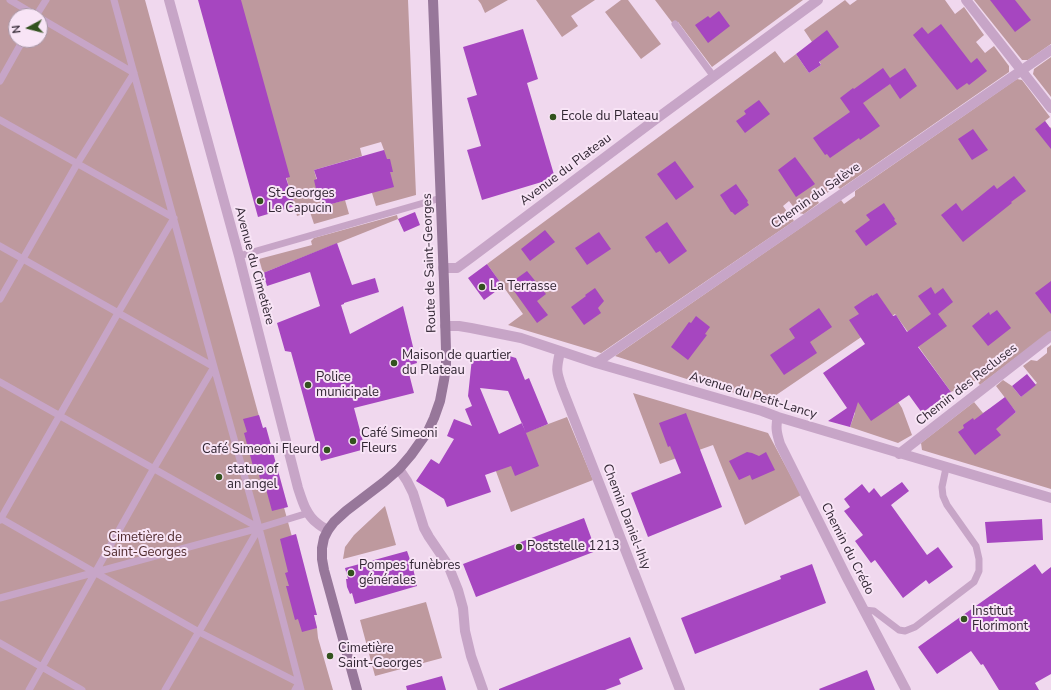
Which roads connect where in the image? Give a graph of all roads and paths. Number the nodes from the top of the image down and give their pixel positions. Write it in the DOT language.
graph roads {
  1 [pos="10,0"];
  2 [pos="114,0"];
  3 [pos="169,0"];
  4 [pos="433,0"];
  5 [pos="818,0"];
  6 [pos="966,0"];
  7 [pos="24,8"];
  8 [pos="48,23"];
  9 [pos="675,24"];
  10 [pos="19,48"];
  11 [pos="1051,50"];
  12 [pos="1021,70"];
  13 [pos="134,73"];
  14 [pos="714,76"];
  15 [pos="0,81"];
  16 [pos="1051,108"];
  17 [pos="0,120"];
  18 [pos="77,164"];
  19 [pos="440,198"];
  20 [pos="174,218"];
  21 [pos="0,246"];
  22 [pos="239,256"];
  23 [pos="23,259"];
  24 [pos="443,268"];
  25 [pos="0,300"];
  26 [pos="118,313"];
  27 [pos="445,326"];
  28 [pos="1051,336"];
  29 [pos="560,352"];
  30 [pos="596,363"];
  31 [pos="214,367"];
  32 [pos="0,382"];
  33 [pos="60,416"];
  34 [pos="778,417"];
  35 [pos="899,454"];
  36 [pos="154,468"];
  37 [pos="946,468"];
  38 [pos="399,469"];
  39 [pos="1051,498"];
  40 [pos="308,513"];
  41 [pos="0,519"];
  42 [pos="259,528"];
  43 [pos="328,530"];
  44 [pos="96,573"];
  45 [pos="0,598"];
  46 [pos="864,610"];
  47 [pos="198,632"];
  48 [pos="0,643"];
  49 [pos="42,667"];
  50 [pos="298,688"];
  51 [pos="29,690"];
  52 [pos="82,690"];
  53 [pos="165,690"];
  54 [pos="357,690"];
  55 [pos="483,690"];
  56 [pos="680,690"];
  57 [pos="906,690"];
  1 -- 7 [label="lane"];
  2 -- 13 [label="lane"];
  3 -- 22 [label="street, Avenue du Cimetière"];
  4 -- 19 [label="street, Route de Saint-Georges"];
  5 -- 14 [label="street, Avenue du Plateau"];
  6 -- 12 [label="street"];
  8 -- 13 [label="lane"];
  9 -- 14 [label="lane"];
  10 -- 15 [label="lane"];
  11 -- 12 [label="street, Chemin du Salève"];
  12 -- 16 [label="street"];
  12 -- 30 [label="street, Chemin du Salève"];
  13 -- 18 [label="lane"];
  13 -- 20 [label="lane"];
  14 -- 24 [label="street, Avenue du Plateau"];
  17 -- 18 [label="lane"];
  18 -- 20 [label="lane"];
  18 -- 23 [label="lane"];
  19 -- 22 [label="lane"];
  19 -- 24 [label="street, Route de Saint-Georges"];
  20 -- 26 [label="lane"];
  20 -- 31 [label="lane"];
  21 -- 23 [label="lane"];
  22 -- 40 [label="street, Avenue du Cimetière"];
  23 -- 25 [label="lane"];
  23 -- 26 [label="lane"];
  24 -- 27 [label="street, Route de Saint-Georges"];
  26 -- 31 [label="lane"];
  26 -- 33 [label="lane"];
  27 -- 29 [label="street, Avenue du Petit-Lancy"];
  27 -- 38 [label="street, Route de Saint-Georges"];
  28 -- 35 [label="street, Chemin des Recluses"];
  29 -- 30 [label="street, Avenue du Petit-Lancy"];
  29 -- 56 [label="street, Chemin Daniel-Ihly"];
  30 -- 34 [label="street, Avenue du Petit-Lancy"];
  31 -- 36 [label="lane"];
  31 -- 42 [label="lane"];
  32 -- 33 [label="lane"];
  33 -- 36 [label="lane"];
  33 -- 41 [label="lane"];
  34 -- 35 [label="street, Avenue du Petit-Lancy"];
  34 -- 46 [label="street, Chemin du Crédo"];
  35 -- 37 [label="street, Avenue du Petit-Lancy"];
  36 -- 42 [label="lane"];
  36 -- 44 [label="lane"];
  37 -- 39 [label="street, Avenue du Petit-Lancy"];
  37 -- 46 [label="lane"];
  38 -- 43 [label="street, Route de Saint-Georges"];
  38 -- 55 [label="street"];
  40 -- 42 [label="lane"];
  40 -- 43 [label="street, Avenue du Cimetière"];
  41 -- 44 [label="lane"];
  42 -- 44 [label="lane"];
  42 -- 47 [label="lane"];
  42 -- 50 [label="lane"];
  43 -- 54 [label="street, Route de Saint-Georges"];
  44 -- 45 [label="lane"];
  44 -- 47 [label="lane"];
  44 -- 49 [label="lane"];
  46 -- 57 [label="street, Chemin du Crédo"];
  47 -- 50 [label="lane"];
  47 -- 53 [label="lane"];
  48 -- 49 [label="lane"];
  49 -- 51 [label="lane"];
  49 -- 52 [label="lane"];
}
